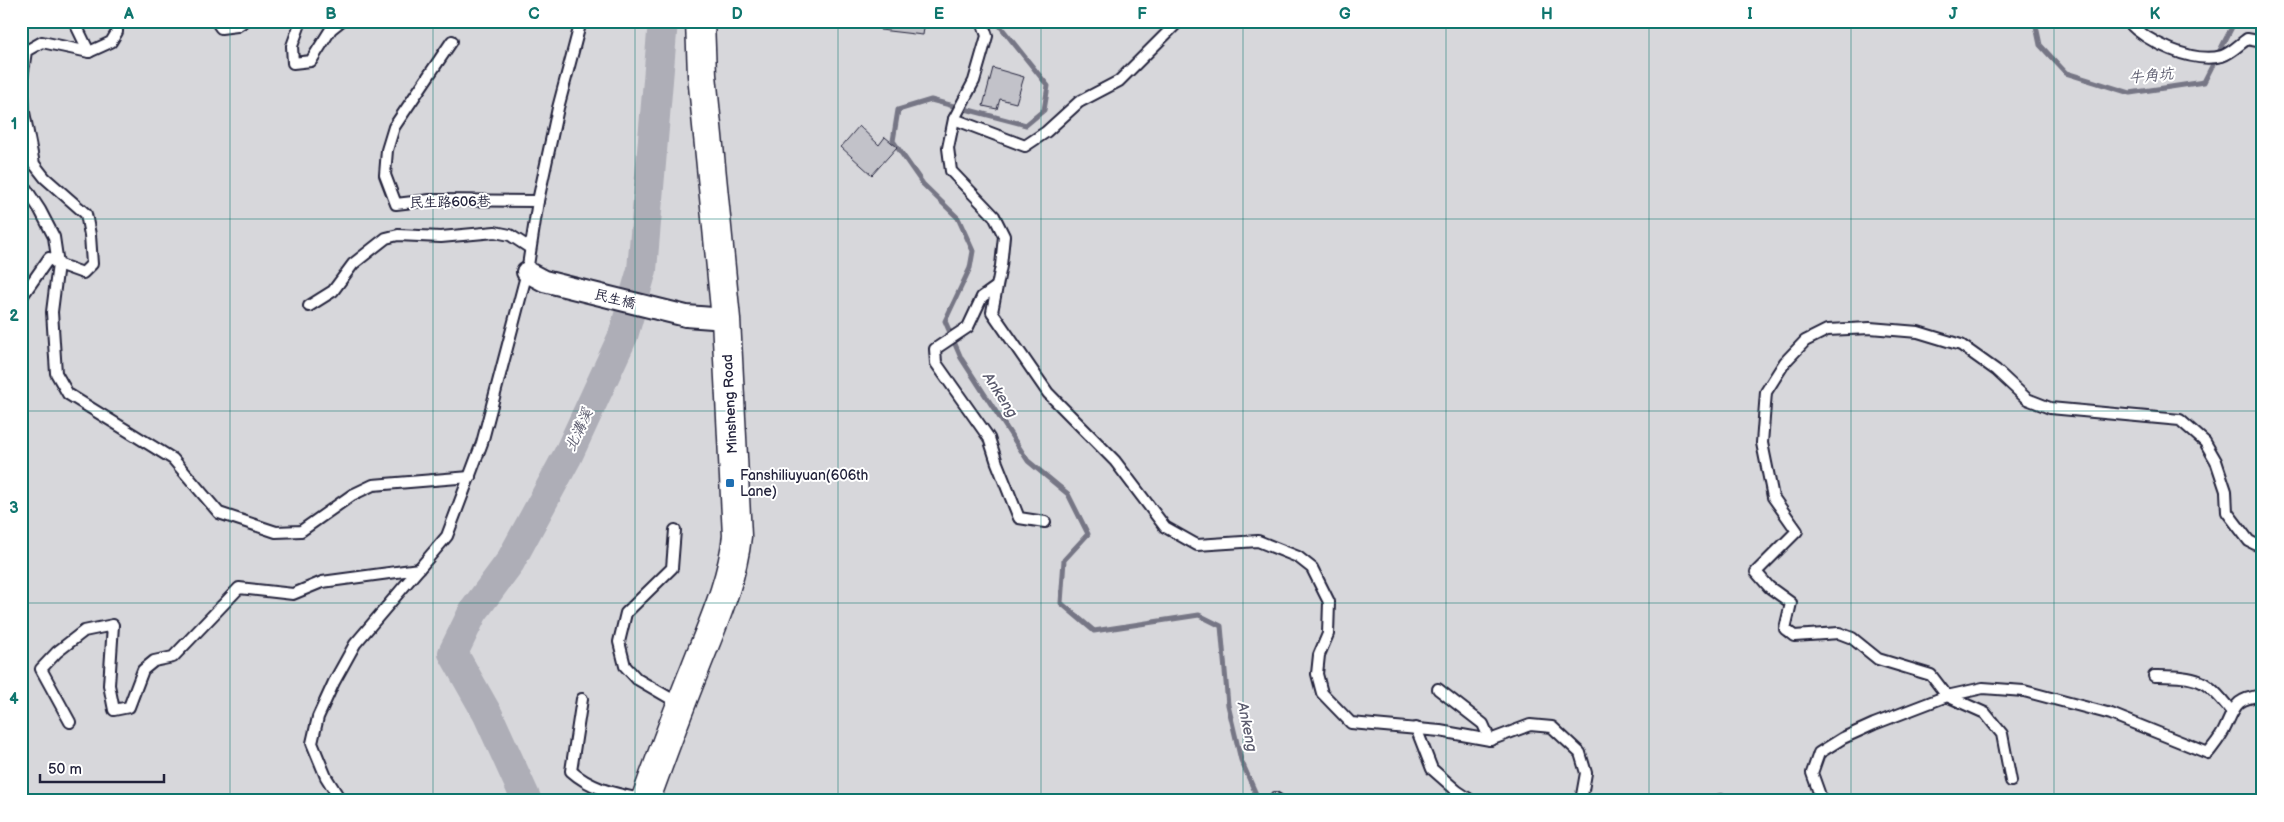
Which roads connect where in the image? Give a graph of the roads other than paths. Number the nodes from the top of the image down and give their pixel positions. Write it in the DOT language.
graph roads {
  1 [pos="74,21"];
  2 [pos="117,21"];
  3 [pos="216,21"];
  4 [pos="245,21"];
  5 [pos="301,21"];
  6 [pos="341,21"];
  7 [pos="581,21"];
  8 [pos="700,21"];
  9 [pos="982,21"];
  10 [pos="1179,21"];
  11 [pos="2127,21"];
  12 [pos="452,41"];
  13 [pos="2263,42"];
  14 [pos="89,52"];
  15 [pos="954,120"];
  16 [pos="21,181"];
  17 [pos="538,201"];
  18 [pos="530,248"];
  19 [pos="58,264"];
  20 [pos="535,277"];
  21 [pos="996,286"];
  22 [pos="21,298"];
  23 [pos="309,306"];
  24 [pos="726,319"];
  25 [pos="470,477"];
  26 [pos="1045,522"];
  27 [pos="675,530"];
  28 [pos="2263,548"];
  29 [pos="419,569"];
  30 [pos="2154,676"];
  31 [pos="1438,689"];
  32 [pos="2263,695"];
  33 [pos="1947,696"];
  34 [pos="582,698"];
  35 [pos="681,704"];
  36 [pos="2231,711"];
  37 [pos="70,722"];
  38 [pos="1416,728"];
  39 [pos="1490,740"];
  40 [pos="2011,781"];
  41 [pos="341,801"];
  42 [pos="646,801"];
  43 [pos="1472,801"];
  44 [pos="1581,801"];
  45 [pos="1822,801"];
  1 -- 14 [label="lane"];
  2 -- 14 [label="lane"];
  3 -- 4 [label="lane"];
  5 -- 6 [label="lane"];
  7 -- 17 [label="lane"];
  8 -- 24 [label="street, Minsheng Road"];
  9 -- 15 [label="lane"];
  10 -- 15 [label="lane"];
  11 -- 13 [label="lane"];
  12 -- 17 [label="lane, 民生路606巷"];
  14 -- 19 [label="lane"];
  15 -- 21 [label="lane"];
  16 -- 19 [label="lane"];
  17 -- 18 [label="lane"];
  18 -- 20 [label="lane"];
  18 -- 23 [label="lane"];
  19 -- 22 [label="lane"];
  19 -- 25 [label="lane"];
  20 -- 24 [label="street, 民生橋"];
  20 -- 25 [label="lane"];
  21 -- 26 [label="lane"];
  21 -- 38 [label="lane"];
  24 -- 35 [label="street, Minsheng Road"];
  25 -- 29 [label="lane"];
  27 -- 35 [label="lane"];
  28 -- 33 [label="lane"];
  29 -- 37 [label="lane"];
  29 -- 41 [label="lane"];
  30 -- 36 [label="lane"];
  31 -- 39 [label="lane"];
  32 -- 36 [label="lane"];
  33 -- 36 [label="lane"];
  33 -- 40 [label="lane"];
  33 -- 45 [label="lane"];
  34 -- 42 [label="lane"];
  35 -- 42 [label="street, Minsheng Road"];
  38 -- 39 [label="lane"];
  38 -- 43 [label="lane"];
  39 -- 44 [label="lane"];
}
